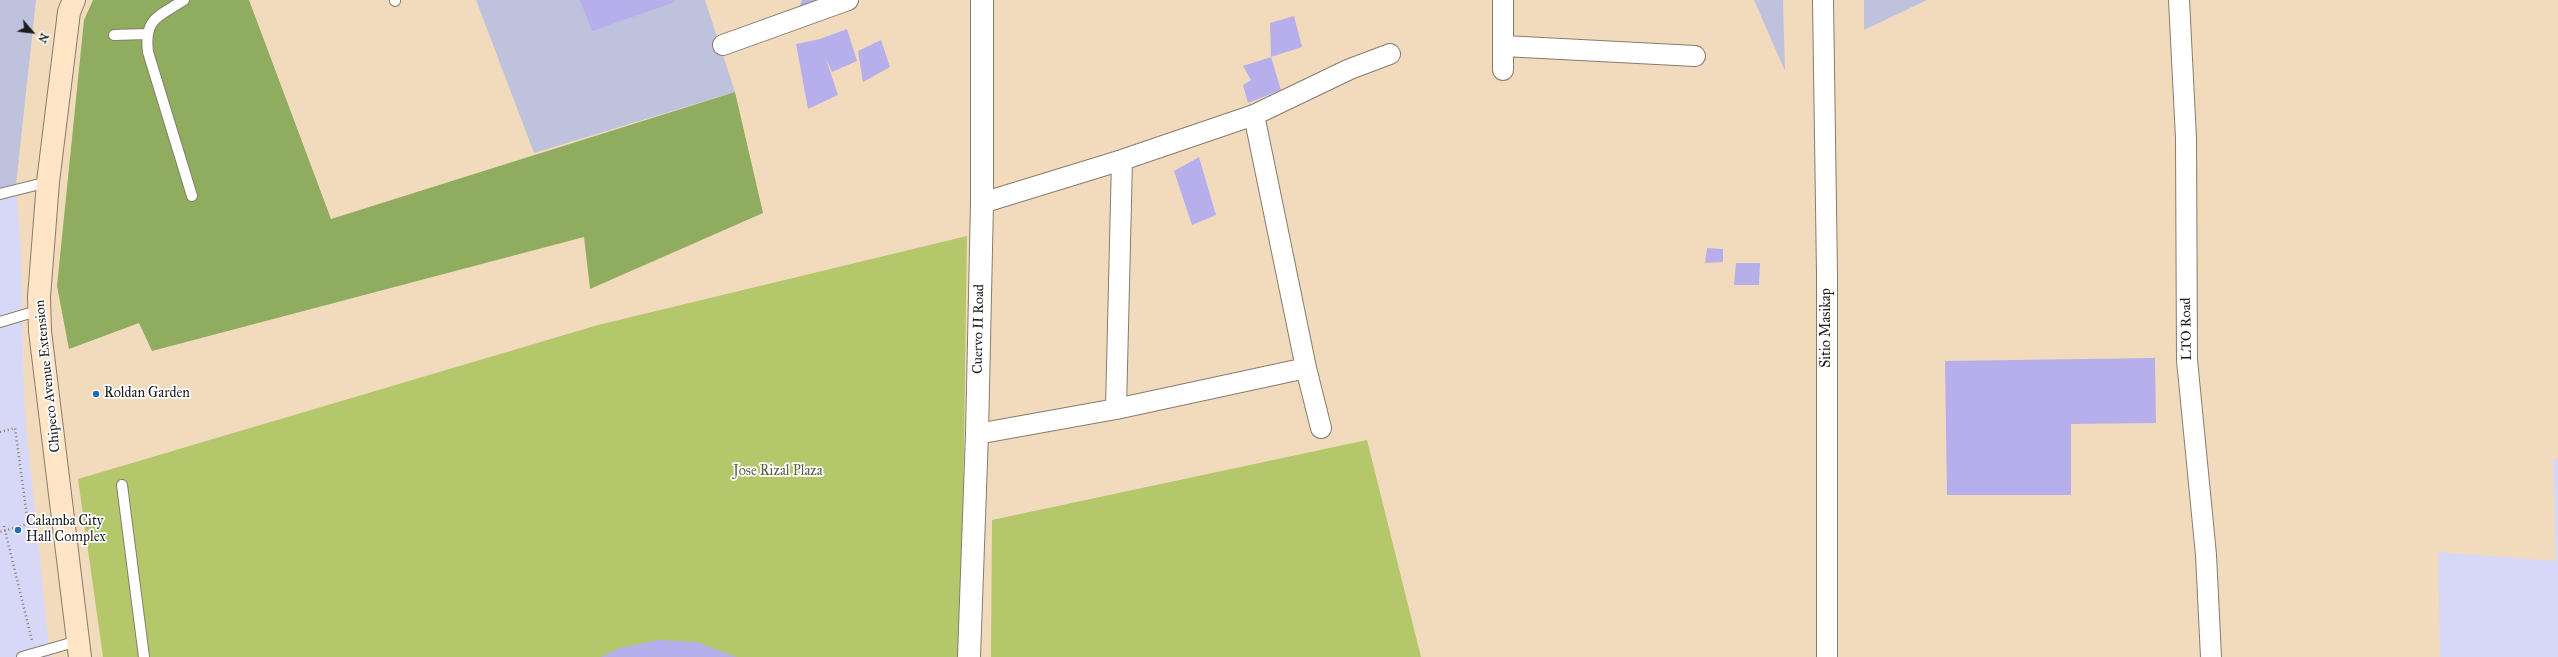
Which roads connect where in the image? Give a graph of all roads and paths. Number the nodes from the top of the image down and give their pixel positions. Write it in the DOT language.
graph roads {
  1 [pos="74,0"];
  2 [pos="184,0"];
  3 [pos="848,0"];
  4 [pos="982,0"];
  5 [pos="1503,0"];
  6 [pos="1823,0"];
  7 [pos="2179,0"];
  8 [pos="146,34"];
  9 [pos="114,35"];
  10 [pos="723,45"];
  11 [pos="1504,46"];
  12 [pos="1390,54"];
  13 [pos="1696,56"];
  14 [pos="1503,70"];
  15 [pos="1254,115"];
  16 [pos="1122,160"];
  17 [pos="48,182"];
  18 [pos="0,194"];
  19 [pos="192,196"];
  20 [pos="982,203"];
  21 [pos="40,310"];
  22 [pos="0,322"];
  23 [pos="1306,368"];
  24 [pos="1116,409"];
  25 [pos="1321,428"];
  26 [pos="0,432"];
  27 [pos="978,434"];
  28 [pos="122,485"];
  29 [pos="4,526"];
  30 [pos="5,531"];
  31 [pos="0,532"];
  32 [pos="79,649"];
  33 [pos="35,654"];
  34 [pos="22,657"];
  35 [pos="144,657"];
  36 [pos="969,657"];
  37 [pos="1827,657"];
  38 [pos="2211,657"];
  1 -- 17 [label="main road, Chipeco Avenue Extension"];
  2 -- 8 [label="lane"];
  3 -- 10 [label="street"];
  4 -- 20 [label="street, Cuervo II Road"];
  5 -- 11 [label="street"];
  6 -- 37 [label="street, Sitio Masikap"];
  7 -- 38 [label="street, LTO Road"];
  8 -- 9 [label="lane"];
  8 -- 19 [label="lane"];
  11 -- 13 [label="street"];
  11 -- 14 [label="street"];
  12 -- 15 [label="street"];
  15 -- 16 [label="street"];
  15 -- 23 [label="street"];
  16 -- 20 [label="street"];
  16 -- 24 [label="street"];
  17 -- 18 [label="lane"];
  17 -- 21 [label="main road, Chipeco Avenue Extension"];
  20 -- 27 [label="street, Cuervo II Road"];
  21 -- 22 [label="lane"];
  21 -- 32 [label="main road, Chipeco Avenue Extension"];
  23 -- 24 [label="street"];
  23 -- 25 [label="street"];
  24 -- 27 [label="street"];
  26 -- 30 [label="path"];
  27 -- 36 [label="street, Cuervo II Road"];
  28 -- 35 [label="lane"];
  29 -- 30 [label="path"];
  30 -- 31 [label="path"];
  30 -- 33 [label="path"];
  32 -- 33 [label="lane"];
  33 -- 34 [label="lane"];
}
